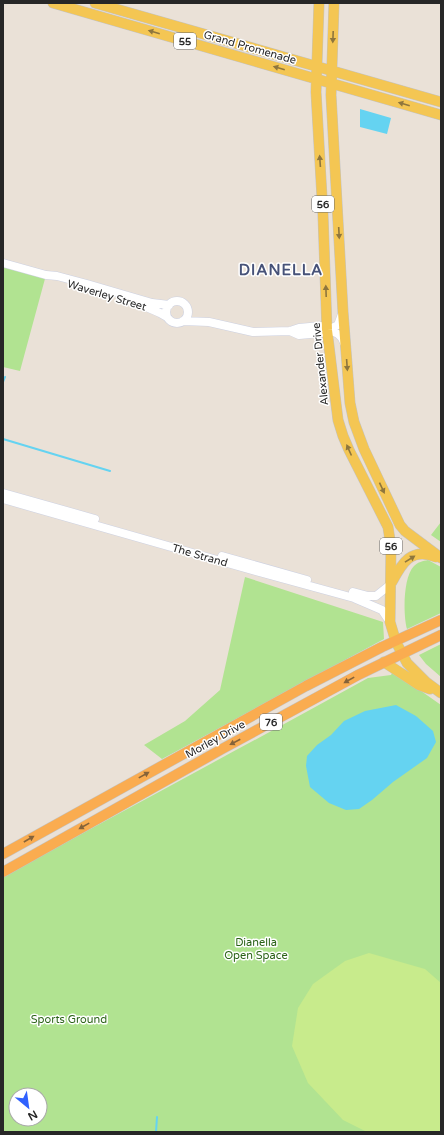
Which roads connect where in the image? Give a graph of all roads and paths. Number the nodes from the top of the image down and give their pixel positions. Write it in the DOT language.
graph roads {
  1 [pos="53,3"];
  2 [pos="95,3"];
  3 [pos="319,3"];
  4 [pos="334,3"];
  5 [pos="317,66"];
  6 [pos="332,71"];
  7 [pos="316,78"];
  8 [pos="331,83"];
  9 [pos="441,102"];
  10 [pos="441,114"];
  11 [pos="3,262"];
  12 [pos="131,300"];
  13 [pos="169,305"];
  14 [pos="187,308"];
  15 [pos="343,312"];
  16 [pos="167,317"];
  17 [pos="183,321"];
  18 [pos="209,322"];
  19 [pos="327,330"];
  20 [pos="346,346"];
  21 [pos="3,493"];
  22 [pos="3,499"];
  23 [pos="441,558"];
  24 [pos="391,584"];
  25 [pos="441,620"];
  26 [pos="390,622"];
  27 [pos="441,635"];
  28 [pos="396,642"];
  29 [pos="402,654"];
  30 [pos="384,662"];
  31 [pos="441,693"];
  32 [pos="3,854"];
  33 [pos="3,872"];
  7 -- 1 [label="main road, Grand Promenade / 55, one-way"];
  2 -- 5 [label="main road, Grand Promenade / 55"];
  3 -- 5 [label="main road, Alexander Drive / 56"];
  4 -- 6 [label="main road, 56, one-way"];
  5 -- 6 [label="main road, Grand Promenade / 55"];
  5 -- 7 [label="main road, Alexander Drive / 56"];
  6 -- 8 [label="main road, 56"];
  6 -- 9 [label="main road, Grand Promenade / 55"];
  7 -- 8 [label="main road, Grand Promenade / 55"];
  19 -- 7 [label="main road, Alexander Drive / 56, one-way"];
  10 -- 8 [label="main road, Grand Promenade / 55, one-way"];
  8 -- 15 [label="main road, 56, one-way"];
  11 -- 12 [label="street, Waverley Street"];
  12 -- 13 [label="street, Waverley Street"];
  12 -- 16 [label="street, Waverley Street"];
  13 -- 14 [label="street"];
  13 -- 16 [label="street"];
  14 -- 17 [label="street"];
  14 -- 18 [label="street"];
  15 -- 19 [label="street"];
  15 -- 20 [label="main road, 56"];
  16 -- 17 [label="street"];
  17 -- 18 [label="street"];
  18 -- 19 [label="street"];
  19 -- 20 [label="street"];
  24 -- 19 [label="main road, Alexander Drive / 56, one-way"];
  20 -- 23 [label="main road, 56, one-way"];
  21 -- 24 [label="street, The Strand"];
  22 -- 26 [label="street, The Strand"];
  24 -- 23 [label="main road, 56, one-way"];
  24 -- 26 [label="main road, Alexander Drive / 56"];
  25 -- 28 [label="highway, Morley Drive / 76"];
  26 -- 28 [label="main road, Alexander Drive / 56"];
  27 -- 29 [label="highway, Morley Drive / 76"];
  28 -- 29 [label="main road, Alexander Drive / 56"];
  32 -- 28 [label="highway, Morley Drive / 76, one-way"];
  29 -- 30 [label="highway, Morley Drive / 76"];
  29 -- 31 [label="main road, Alexander Drive / 56"];
  30 -- 31 [label="main road, 56"];
  30 -- 33 [label="highway, Morley Drive / 76, one-way"];
}
